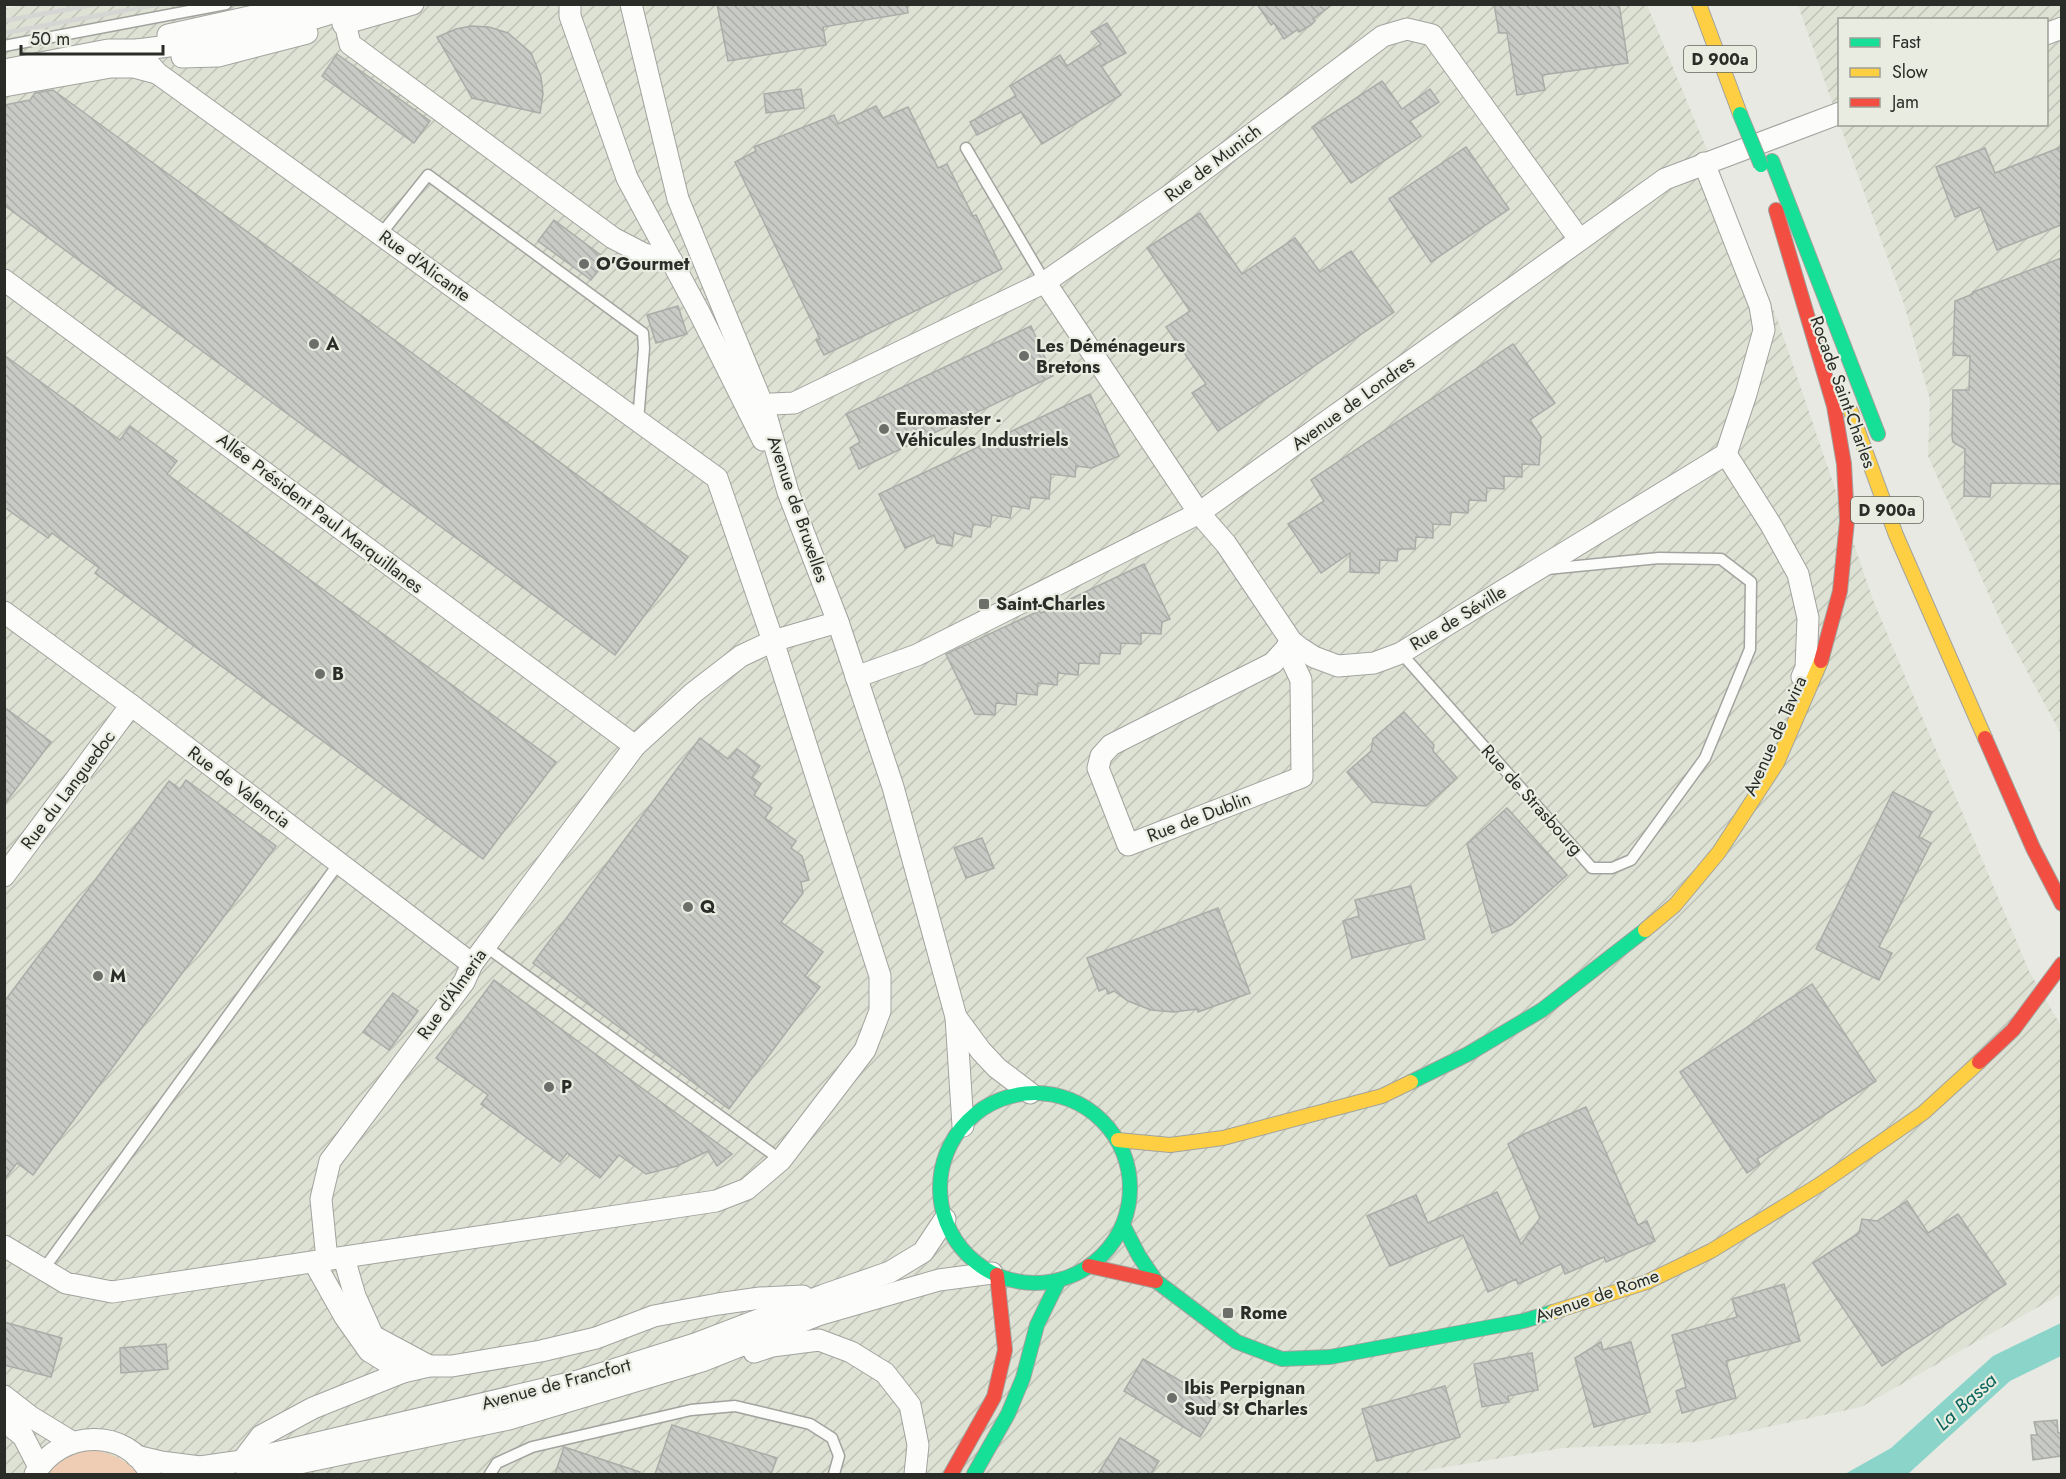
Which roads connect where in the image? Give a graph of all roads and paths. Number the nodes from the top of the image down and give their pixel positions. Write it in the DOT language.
graph roads {
  1 [pos="226,4"];
  2 [pos="308,4"];
  3 [pos="361,4"];
  4 [pos="413,4"];
  5 [pos="570,4"];
  6 [pos="631,4"];
  7 [pos="1699,4"];
  8 [pos="1713,4"];
  9 [pos="345,23"];
  10 [pos="4,46"];
  11 [pos="108,50"];
  12 [pos="137,50"];
  13 [pos="1738,68"];
  14 [pos="4,70"];
  15 [pos="157,73"];
  16 [pos="4,86"];
  17 [pos="1838,113"];
  18 [pos="1758,121"];
  19 [pos="966,148"];
  20 [pos="1704,163"];
  21 [pos="1767,163"];
  22 [pos="1776,210"];
  23 [pos="381,234"];
  24 [pos="1580,239"];
  25 [pos="672,261"];
  26 [pos="4,280"];
  27 [pos="1045,282"];
  28 [pos="764,408"];
  29 [pos="638,421"];
  30 [pos="1882,443"];
  31 [pos="1726,454"];
  32 [pos="788,492"];
  33 [pos="1199,513"];
  34 [pos="1536,570"];
  35 [pos="4,612"];
  36 [pos="838,622"];
  37 [pos="773,641"];
  38 [pos="1289,645"];
  39 [pos="1401,652"];
  40 [pos="856,677"];
  41 [pos="131,705"];
  42 [pos="635,746"];
  43 [pos="1719,852"];
  44 [pos="339,863"];
  45 [pos="4,876"];
  46 [pos="2061,904"];
  47 [pos="485,946"];
  48 [pos="472,964"];
  49 [pos="2061,964"];
  50 [pos="956,1017"];
  51 [pos="1030,1093"];
  52 [pos="963,1126"];
  53 [pos="1118,1140"];
  54 [pos="781,1160"];
  55 [pos="945,1219"];
  56 [pos="1123,1225"];
  57 [pos="4,1246"];
  58 [pos="23,1258"];
  59 [pos="328,1260"];
  60 [pos="1089,1266"];
  61 [pos="4,1270"];
  62 [pos="43,1270"];
  63 [pos="995,1274"];
  64 [pos="1059,1280"];
  65 [pos="1156,1281"];
  66 [pos="824,1295"];
  67 [pos="429,1366"];
  68 [pos="403,1372"];
  69 [pos="4,1396"];
  70 [pos="559,1405"];
  71 [pos="4,1421"];
  72 [pos="72,1442"];
  73 [pos="136,1456"];
  74 [pos="254,1470"];
  75 [pos="37,1471"];
  76 [pos="150,1474"];
  77 [pos="490,1474"];
  78 [pos="834,1474"];
  79 [pos="915,1474"];
  80 [pos="951,1474"];
  81 [pos="974,1474"];
  1 -- 10 [label="lane"];
  2 -- 11 [label="street"];
  3 -- 12 [label="street"];
  4 -- 9 [label="street"];
  5 -- 25 [label="street"];
  6 -- 28 [label="street, Avenue de Bruxelles"];
  7 -- 21 [label="main road, Rocade Saint-Charles / D 900a, bridge"];
  8 -- 13 [label="main road, D 900a"];
  9 -- 12 [label="street"];
  9 -- 25 [label="street"];
  11 -- 12 [label="street"];
  11 -- 14 [label="street"];
  12 -- 15 [label="street, Rue d'Alicante"];
  15 -- 16 [label="street"];
  15 -- 23 [label="street, Rue d'Alicante"];
  17 -- 20 [label="street, Avenue de Londres"];
  18 -- 21 [label="main road, Rocade Saint-Charles / D 900a"];
  19 -- 27 [label="lane"];
  20 -- 24 [label="street, Avenue de Londres"];
  20 -- 31 [label="street"];
  21 -- 22 [label="main road, Rocade Saint-Charles / D 900a"];
  21 -- 30 [label="main road, Rocade Saint-Charles / D 900a"];
  22 -- 43 [label="main road"];
  22 -- 46 [label="main road, Rocade Saint-Charles / D 900a"];
  23 -- 29 [label="street, Rue d'Alicante"];
  23 -- 29 [label="lane"];
  24 -- 27 [label="street, Rue de Munich"];
  24 -- 33 [label="street, Avenue de Londres"];
  25 -- 32 [label="street"];
  26 -- 42 [label="street, Allée Président Paul Marquillanes"];
  27 -- 28 [label="street, Rue de Munich"];
  27 -- 33 [label="street, Rue de Séville"];
  28 -- 32 [label="street, Avenue de Bruxelles"];
  29 -- 37 [label="street, Rue d'Alicante"];
  31 -- 34 [label="street, Rue de Séville"];
  31 -- 43 [label="street, Avenue de Tavira"];
  32 -- 36 [label="street, Avenue de Bruxelles"];
  33 -- 38 [label="street, Rue de Séville"];
  33 -- 40 [label="street, Avenue de Londres"];
  34 -- 39 [label="street, Rue de Séville"];
  34 -- 39 [label="lane, Rue de Strasbourg"];
  35 -- 41 [label="street, Rue de Valencia"];
  36 -- 37 [label="street, Rue d'Almeria"];
  36 -- 40 [label="street, Avenue de Bruxelles"];
  37 -- 42 [label="street, Rue d'Almeria"];
  37 -- 54 [label="street"];
  38 -- 38 [label="street, Rue de Dublin"];
  38 -- 39 [label="street, Rue de Séville"];
  40 -- 50 [label="street, Avenue de Bruxelles"];
  41 -- 44 [label="street, Rue de Valencia"];
  41 -- 45 [label="street, Rue du Languedoc"];
  42 -- 47 [label="street, Rue d'Almeria"];
  43 -- 53 [label="main road"];
  44 -- 48 [label="street, Rue de Valencia"];
  44 -- 62 [label="lane"];
  47 -- 48 [label="street, Rue d'Almeria"];
  47 -- 54 [label="lane"];
  48 -- 59 [label="street, Rue d'Almeria"];
  49 -- 65 [label="main road, Avenue de Rome"];
  50 -- 51 [label="street, Avenue de Bruxelles"];
  50 -- 52 [label="street, Avenue de Bruxelles"];
  51 -- 52 [label="main road"];
  51 -- 53 [label="main road"];
  52 -- 55 [label="main road"];
  53 -- 56 [label="main road"];
  54 -- 59 [label="street"];
  55 -- 63 [label="main road"];
  55 -- 66 [label="street, Avenue de Francfort"];
  56 -- 60 [label="main road"];
  56 -- 65 [label="main road, Avenue de Rome"];
  57 -- 58 [label="street"];
  58 -- 61 [label="street"];
  58 -- 62 [label="street"];
  59 -- 62 [label="street"];
  59 -- 67 [label="street"];
  59 -- 68 [label="street"];
  60 -- 64 [label="main road"];
  60 -- 65 [label="main road, Avenue de Rome"];
  63 -- 64 [label="main road"];
  63 -- 70 [label="street, Avenue de Francfort"];
  63 -- 80 [label="main road"];
  64 -- 81 [label="main road"];
  66 -- 67 [label="street"];
  66 -- 74 [label="street, Avenue de Francfort"];
  67 -- 68 [label="street"];
  68 -- 74 [label="street"];
  69 -- 72 [label="street"];
  70 -- 74 [label="street, Avenue de Francfort"];
  70 -- 79 [label="street"];
  71 -- 75 [label="street"];
  72 -- 73 [label="street"];
  72 -- 75 [label="street"];
  73 -- 74 [label="street, Avenue de Francfort"];
  73 -- 76 [label="street"];
  77 -- 78 [label="lane"];
}
